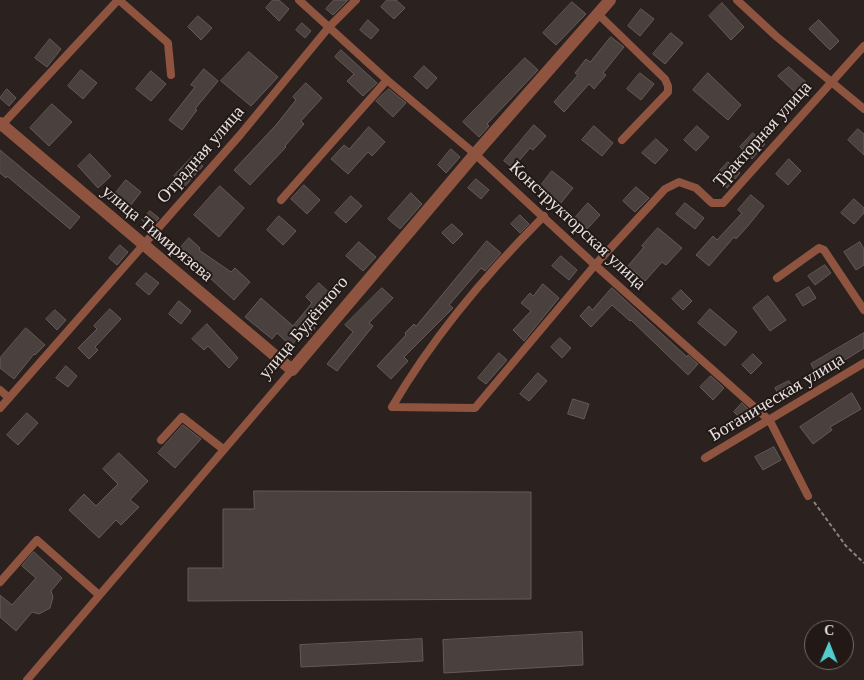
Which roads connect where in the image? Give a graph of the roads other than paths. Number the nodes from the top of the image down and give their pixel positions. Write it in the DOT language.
graph roads {
  1 [pos="118,0"];
  2 [pos="299,0"];
  3 [pos="356,0"];
  4 [pos="610,0"];
  5 [pos="737,0"];
  6 [pos="598,14"];
  7 [pos="329,28"];
  8 [pos="864,46"];
  9 [pos="171,75"];
  10 [pos="387,80"];
  11 [pos="832,82"];
  12 [pos="864,109"];
  13 [pos="1,125"];
  14 [pos="622,140"];
  15 [pos="475,154"];
  16 [pos="281,200"];
  17 [pos="544,216"];
  18 [pos="142,245"];
  19 [pos="595,265"];
  20 [pos="777,278"];
  21 [pos="864,310"];
  22 [pos="864,363"];
  23 [pos="292,370"];
  24 [pos="0,390"];
  25 [pos="9,398"];
  26 [pos="0,408"];
  27 [pos="770,420"];
  28 [pos="161,440"];
  29 [pos="223,449"];
  30 [pos="705,458"];
  31 [pos="808,496"];
  32 [pos="0,582"];
  33 [pos="99,595"];
  34 [pos="27,680"];
  1 -- 9 [label="lane"];
  1 -- 13 [label="lane"];
  2 -- 7 [label="lane, Конструкторская улица"];
  3 -- 7 [label="lane, Отрадная улица"];
  4 -- 6 [label="street, улица Будённого"];
  5 -- 11 [label="lane"];
  6 -- 14 [label="lane"];
  6 -- 15 [label="street, улица Будённого"];
  7 -- 10 [label="lane, Конструкторская улица"];
  7 -- 18 [label="lane, Отрадная улица"];
  8 -- 11 [label="lane, Тракторная улица"];
  10 -- 15 [label="lane, Конструкторская улица"];
  10 -- 16 [label="lane"];
  11 -- 12 [label="lane"];
  11 -- 19 [label="lane, Тракторная улица"];
  13 -- 18 [label="street, улица Тимирязева"];
  15 -- 17 [label="lane, Конструкторская улица"];
  15 -- 23 [label="street, улица Будённого"];
  17 -- 19 [label="lane, Конструкторская улица"];
  17 -- 19 [label="lane, Тракторная улица"];
  18 -- 23 [label="street, улица Тимирязева"];
  18 -- 25 [label="lane, Отрадная улица"];
  19 -- 27 [label="lane, Конструкторская улица"];
  20 -- 21 [label="lane"];
  22 -- 27 [label="lane, Ботаническая улица"];
  23 -- 29 [label="lane, улица Будённого"];
  24 -- 25 [label="lane"];
  25 -- 26 [label="lane, Отрадная улица"];
  27 -- 30 [label="lane, Ботаническая улица"];
  27 -- 31 [label="lane, Конструкторская улица"];
  28 -- 29 [label="lane"];
  29 -- 33 [label="lane, улица Будённого"];
  32 -- 33 [label="lane"];
  33 -- 34 [label="lane, улица Будённого"];
}
